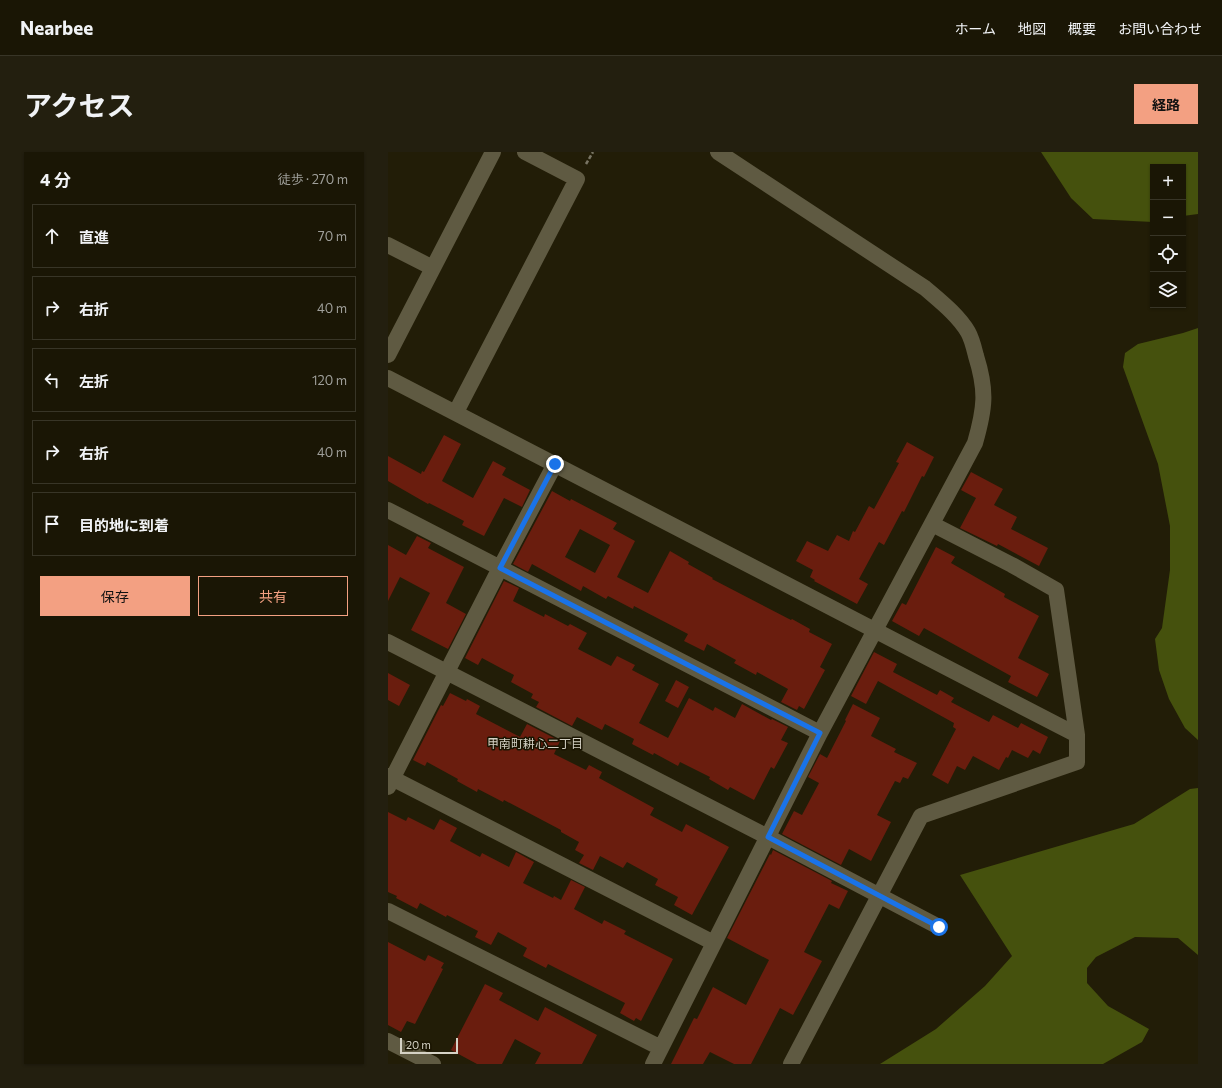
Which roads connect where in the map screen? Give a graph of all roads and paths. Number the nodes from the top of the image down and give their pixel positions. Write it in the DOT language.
graph roads {
  1 [pos="493,152"];
  2 [pos="525,152"];
  3 [pos="718,152"];
  4 [pos="388,245"];
  5 [pos="433,268"];
  6 [pos="388,355"];
  7 [pos="388,378"];
  8 [pos="456,412"];
  9 [pos="555,464"];
  10 [pos="388,510"];
  11 [pos="932,524"];
  12 [pos="500,568"];
  13 [pos="876,630"];
  14 [pos="388,642"];
  15 [pos="448,672"];
  16 [pos="820,733"];
  17 [pos="1077,734"];
  18 [pos="390,780"];
  19 [pos="768,837"];
  20 [pos="878,896"];
  21 [pos="388,911"];
  22 [pos="939,927"];
  23 [pos="714,943"];
  24 [pos="388,1041"];
  25 [pos="661,1048"];
  26 [pos="433,1064"];
  27 [pos="653,1064"];
  28 [pos="791,1064"];
  1 -- 5 [label="street"];
  2 -- 8 [label="street"];
  3 -- 11 [label="street"];
  4 -- 5 [label="street"];
  5 -- 6 [label="street"];
  7 -- 8 [label="street"];
  8 -- 9 [label="street"];
  9 -- 12 [label="street"];
  9 -- 13 [label="street"];
  10 -- 12 [label="street"];
  11 -- 13 [label="street"];
  11 -- 17 [label="street"];
  12 -- 15 [label="street"];
  12 -- 16 [label="street"];
  13 -- 16 [label="street"];
  13 -- 17 [label="street"];
  14 -- 15 [label="street"];
  15 -- 18 [label="street"];
  15 -- 19 [label="street"];
  16 -- 19 [label="street"];
  17 -- 20 [label="street"];
  18 -- 23 [label="street"];
  19 -- 20 [label="street"];
  19 -- 23 [label="street"];
  20 -- 22 [label="street"];
  20 -- 28 [label="street"];
  21 -- 25 [label="street"];
  23 -- 25 [label="street"];
  24 -- 26 [label="street"];
  25 -- 27 [label="street"];
}
